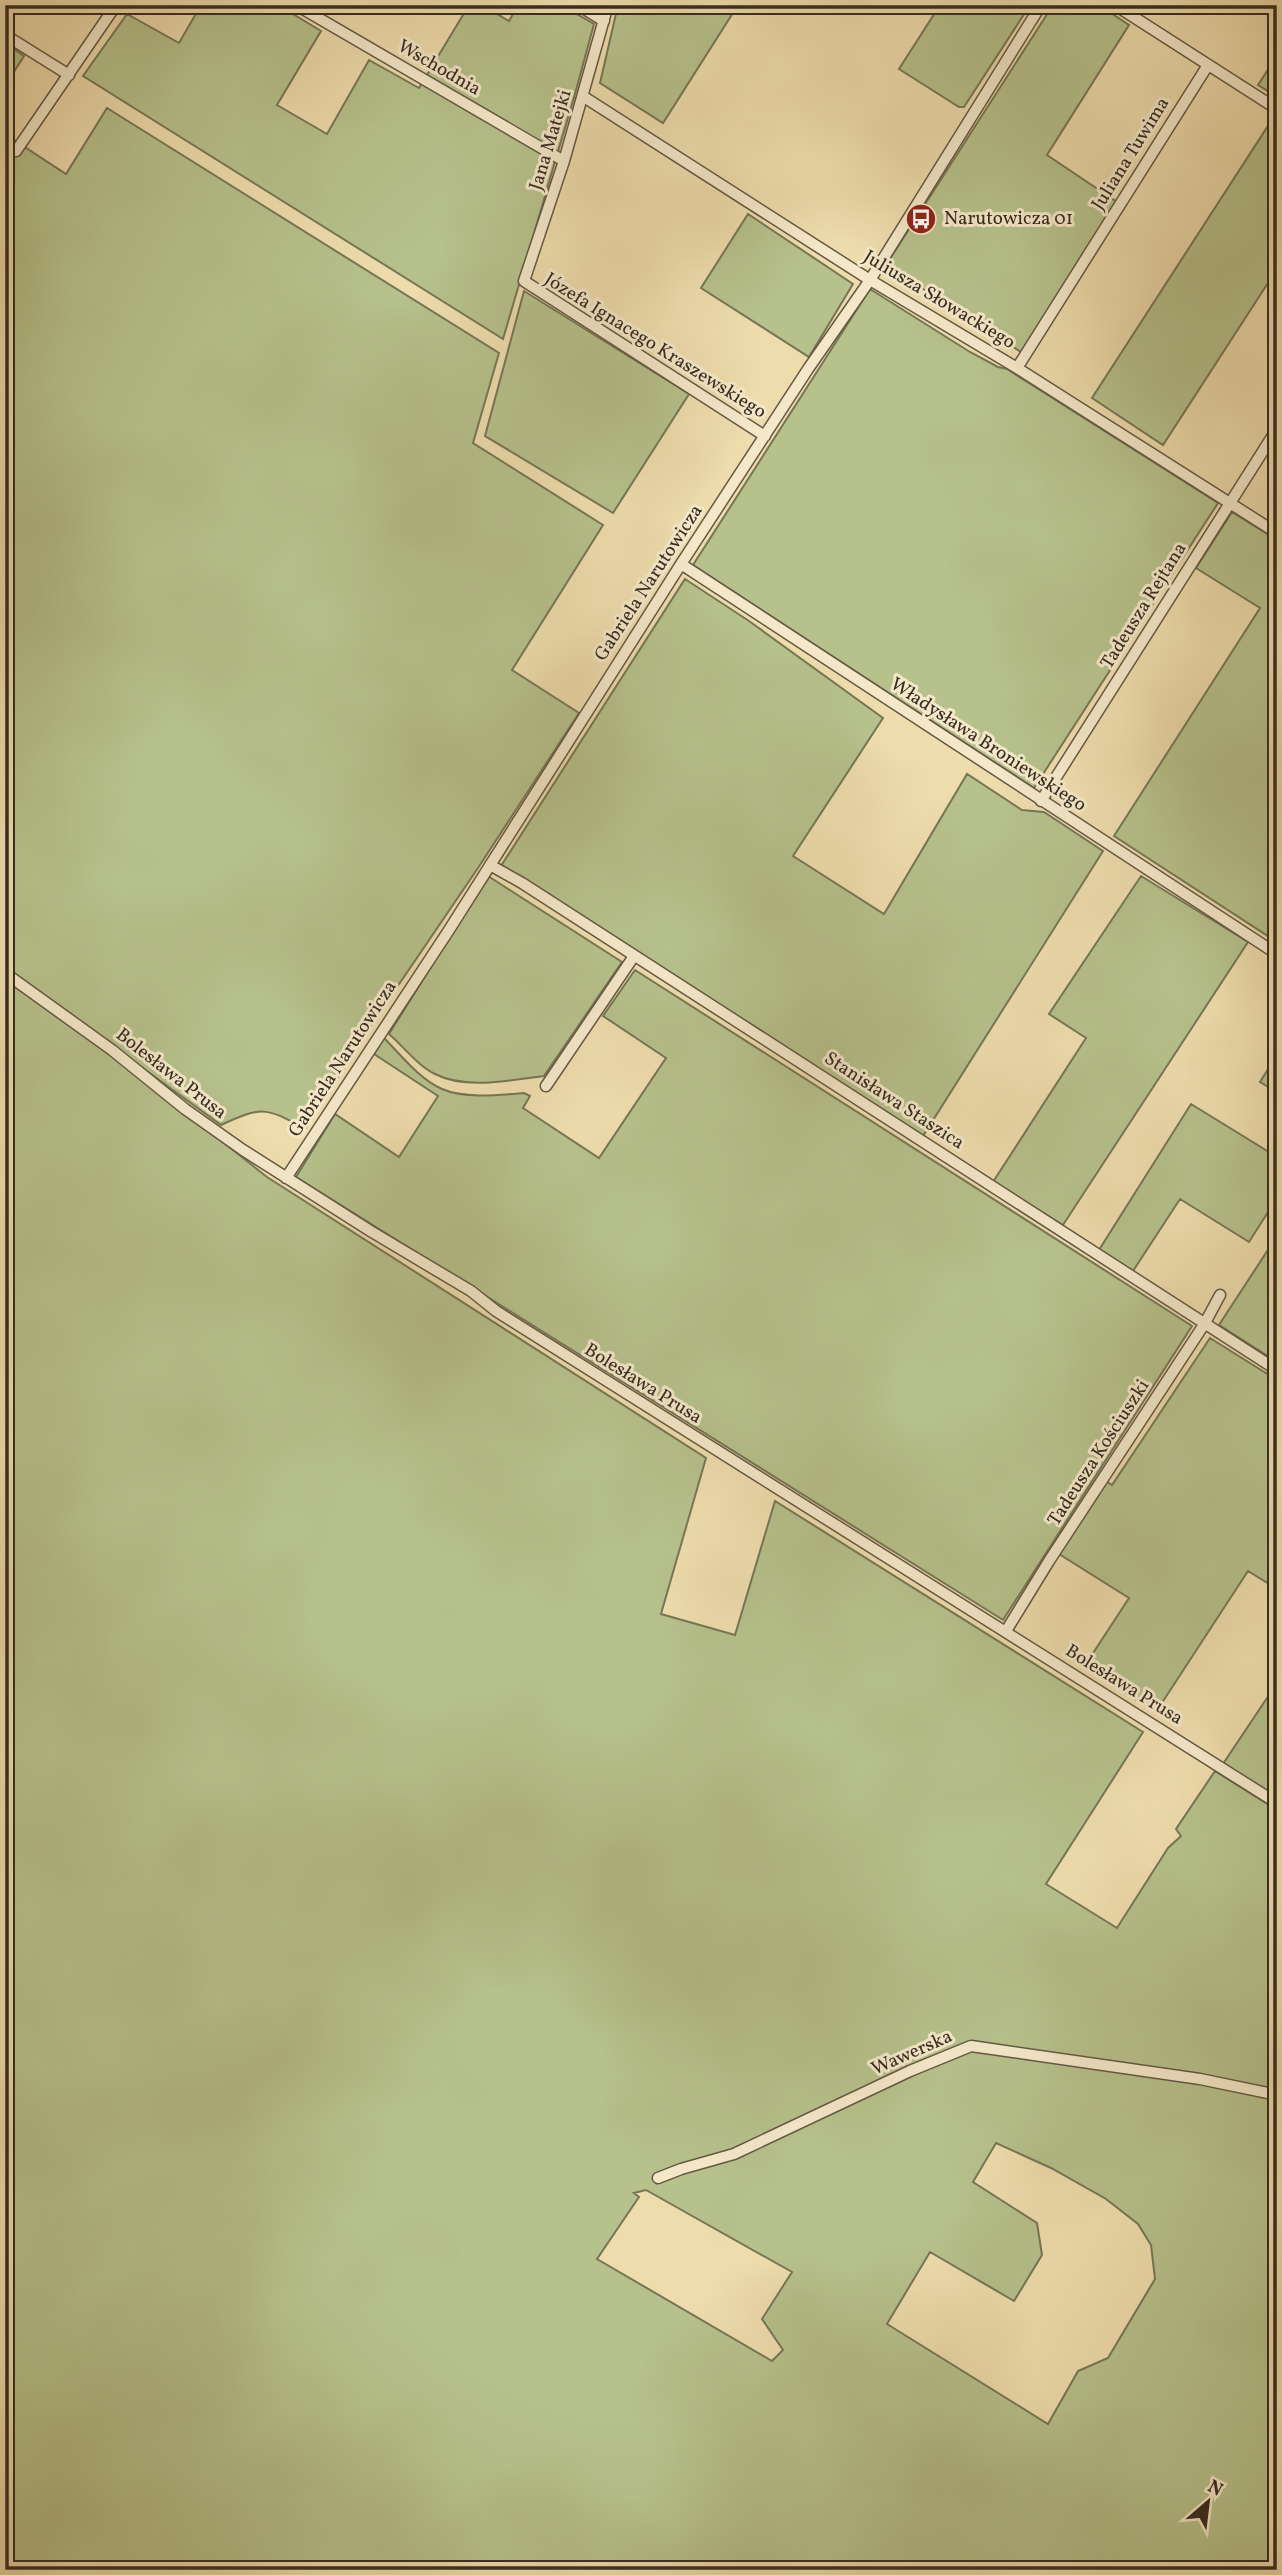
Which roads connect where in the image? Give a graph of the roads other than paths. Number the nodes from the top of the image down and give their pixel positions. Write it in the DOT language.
graph roads {
  1 [pos="116,5"];
  2 [pos="296,5"];
  3 [pos="578,5"];
  4 [pos="608,5"];
  5 [pos="1041,5"];
  6 [pos="1115,5"];
  7 [pos="604,20"];
  8 [pos="5,35"];
  9 [pos="1208,65"];
  10 [pos="69,75"];
  11 [pos="583,97"];
  12 [pos="1277,109"];
  13 [pos="16,151"];
  14 [pos="564,161"];
  15 [pos="870,280"];
  16 [pos="526,284"];
  17 [pos="1017,368"];
  18 [pos="1277,429"];
  19 [pos="765,436"];
  20 [pos="1229,503"];
  21 [pos="1277,533"];
  22 [pos="681,564"];
  23 [pos="1041,801"];
  24 [pos="490,865"];
  25 [pos="1277,954"];
  26 [pos="634,956"];
  27 [pos="5,973"];
  28 [pos="546,1086"];
  29 [pos="286,1178"];
  30 [pos="1220,1295"];
  31 [pos="1205,1324"];
  32 [pos="1277,1370"];
  33 [pos="1006,1631"];
  34 [pos="1277,1803"];
  35 [pos="1277,2095"];
  36 [pos="658,2178"];
  1 -- 10 [label="street"];
  2 -- 14 [label="street, Wschodnia"];
  3 -- 7 [label="street"];
  4 -- 7 [label="street, Jana Matejki"];
  5 -- 15 [label="street, Gabriela Narutowicza"];
  6 -- 9 [label="street"];
  7 -- 11 [label="street, Jana Matejki"];
  8 -- 10 [label="street"];
  9 -- 12 [label="street"];
  9 -- 17 [label="street, Juliana Tuwima"];
  10 -- 13 [label="street"];
  11 -- 14 [label="street, Jana Matejki"];
  11 -- 15 [label="street, Juliusza Słowackiego"];
  14 -- 16 [label="street, Jana Matejki"];
  15 -- 17 [label="street, Juliusza Słowackiego"];
  15 -- 19 [label="street, Gabriela Narutowicza"];
  16 -- 19 [label="street, Józefa Ignacego Kraszewskiego"];
  17 -- 20 [label="street, Juliusza Słowackiego"];
  18 -- 20 [label="street, Tadeusza Rejtana"];
  19 -- 22 [label="street, Gabriela Narutowicza"];
  20 -- 21 [label="street, Juliusza Słowackiego"];
  20 -- 23 [label="street, Tadeusza Rejtana"];
  22 -- 23 [label="street, Władysława Broniewskiego"];
  22 -- 24 [label="street, Gabriela Narutowicza"];
  23 -- 25 [label="street, Władysława Broniewskiego"];
  24 -- 26 [label="street, Stanisława Staszica"];
  24 -- 29 [label="street, Gabriela Narutowicza"];
  26 -- 28 [label="street"];
  26 -- 31 [label="street, Stanisława Staszica"];
  27 -- 29 [label="street, Bolesława Prusa"];
  29 -- 33 [label="street, Bolesława Prusa"];
  30 -- 31 [label="street, Tadeusza Kościuszki"];
  31 -- 32 [label="street, Stanisława Staszica"];
  31 -- 33 [label="street, Tadeusza Kościuszki"];
  33 -- 34 [label="street, Bolesława Prusa"];
  35 -- 36 [label="street, Wawerska"];
}
